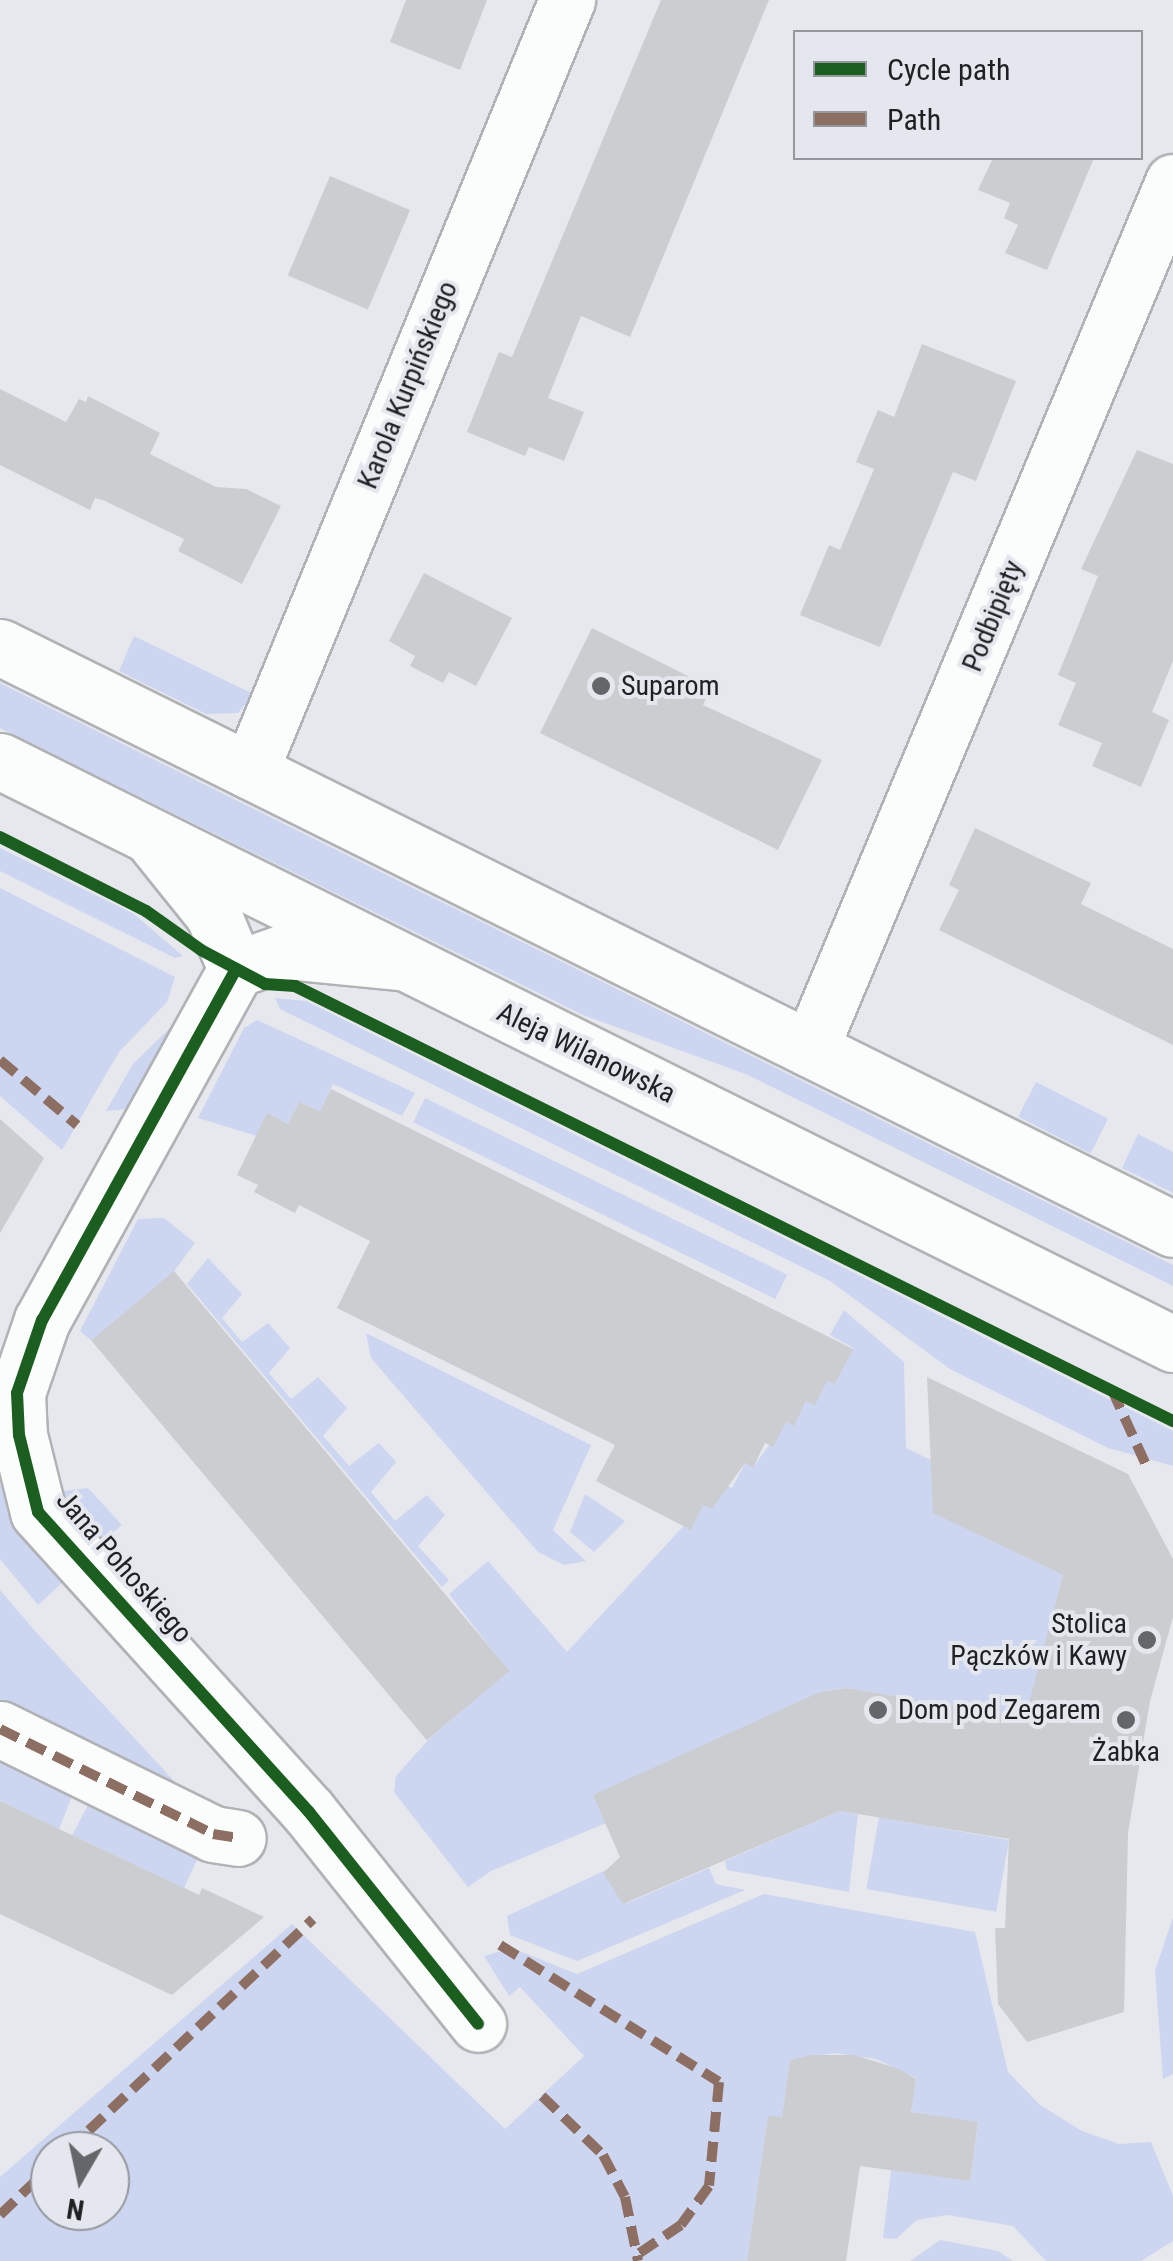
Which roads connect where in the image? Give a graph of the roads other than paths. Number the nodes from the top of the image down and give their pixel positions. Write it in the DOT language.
graph roads {
  1 [pos="567,0"];
  2 [pos="1173,182"];
  3 [pos="0,647"];
  4 [pos="0,761"];
  5 [pos="250,771"];
  6 [pos="150,837"];
  7 [pos="403,962"];
  8 [pos="236,969"];
  9 [pos="810,1049"];
  10 [pos="1173,1229"];
  11 [pos="1173,1344"];
  12 [pos="0,1730"];
  13 [pos="238,1838"];
  14 [pos="478,2024"];
  1 -- 5 [label="street, Karola Kurpińskiego"];
  2 -- 9 [label="street, Podbipięty"];
  3 -- 5 [label="street"];
  4 -- 6 [label="street, Aleja Wilanowska"];
  5 -- 9 [label="street"];
  6 -- 7 [label="street, Aleja Wilanowska"];
  6 -- 8 [label="street"];
  7 -- 8 [label="street"];
  7 -- 11 [label="street, Aleja Wilanowska"];
  8 -- 14 [label="street, Jana Pohoskiego"];
  9 -- 10 [label="street"];
  12 -- 13 [label="street"];
}
